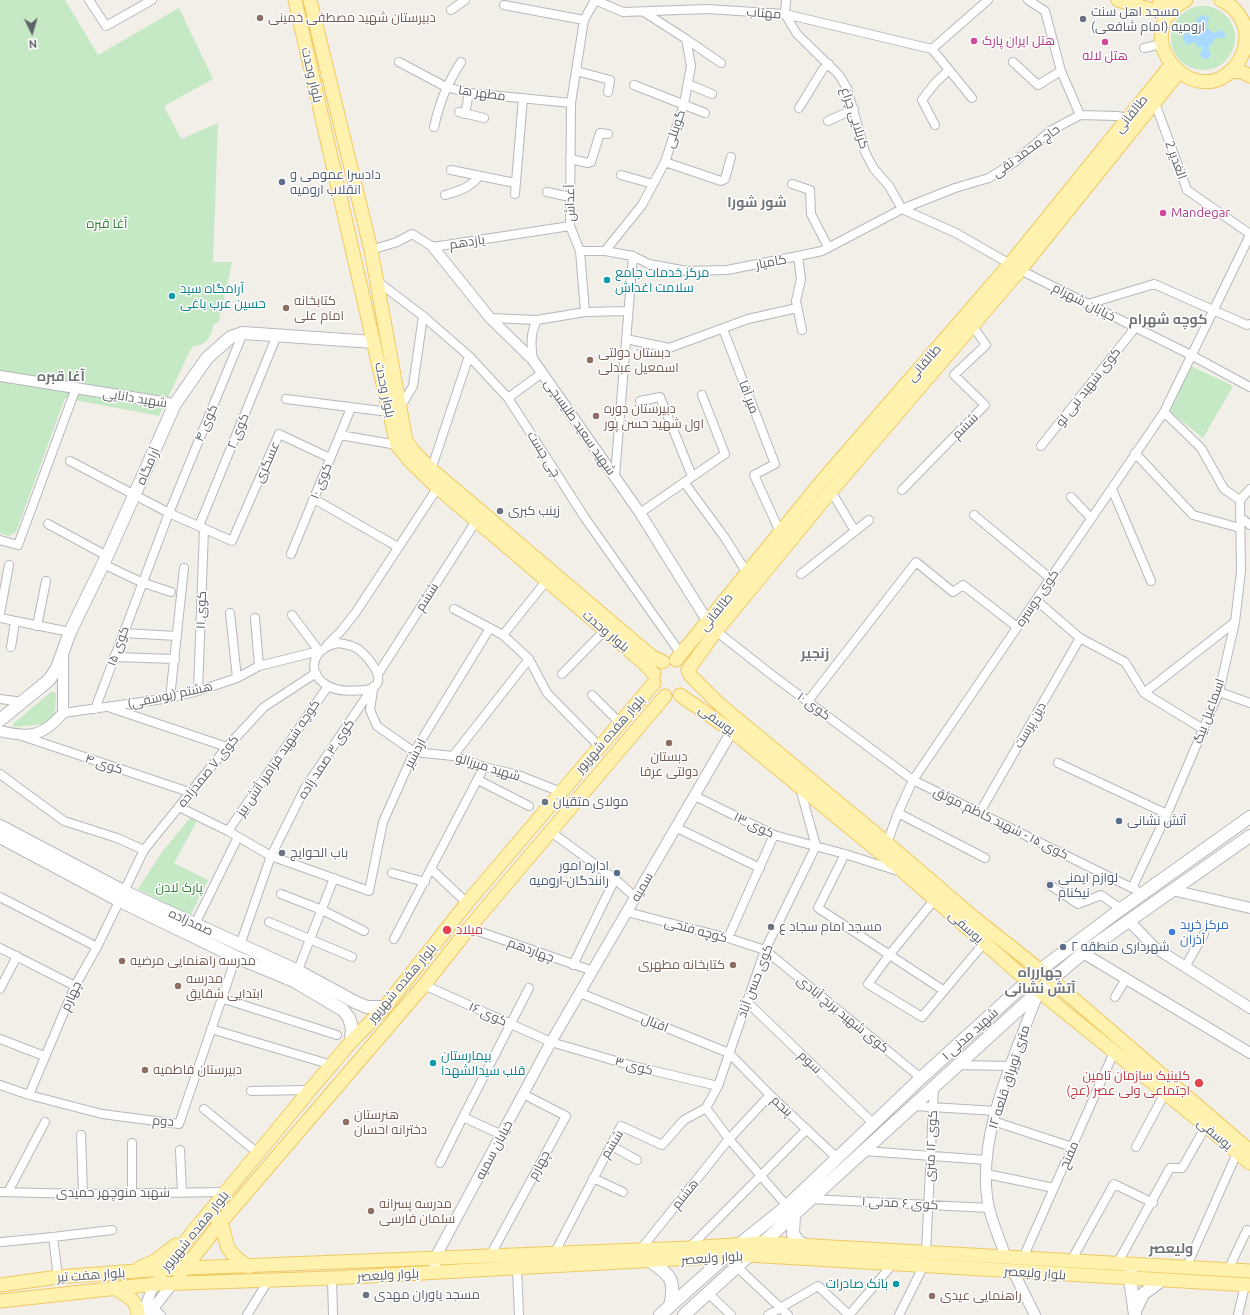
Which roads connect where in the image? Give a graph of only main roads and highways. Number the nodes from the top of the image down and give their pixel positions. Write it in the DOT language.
graph roads {
  1 [pos="295,0"];
  2 [pos="310,0"];
  3 [pos="1118,0"];
  4 [pos="1159,0"];
  5 [pos="1182,2"];
  6 [pos="1228,2"];
  7 [pos="1169,15"];
  8 [pos="1247,58"];
  9 [pos="1175,69"];
  10 [pos="1230,71"];
  11 [pos="1250,76"];
  12 [pos="1015,267"];
  13 [pos="374,342"];
  14 [pos="394,411"];
  15 [pos="430,474"];
  16 [pos="550,577"];
  17 [pos="712,626"];
  18 [pos="673,659"];
  19 [pos="689,672"];
  20 [pos="654,678"];
  21 [pos="680,695"];
  22 [pos="666,696"];
  23 [pos="720,704"];
  24 [pos="712,715"];
  25 [pos="0,720"];
  26 [pos="558,796"];
  27 [pos="569,810"];
  28 [pos="1250,817"];
  29 [pos="0,826"];
  30 [pos="1250,836"];
  31 [pos="0,837"];
  32 [pos="1143,894"];
  33 [pos="122,896"];
  34 [pos="1152,906"];
  35 [pos="1121,909"];
  36 [pos="969,921"];
  37 [pos="1130,922"];
  38 [pos="1040,970"];
  39 [pos="296,976"];
  40 [pos="1050,980"];
  41 [pos="1028,982"];
  42 [pos="1039,991"];
  43 [pos="385,1006"];
  44 [pos="351,1042"];
  45 [pos="1168,1089"];
  46 [pos="905,1094"];
  47 [pos="915,1106"];
  48 [pos="1244,1152"];
  49 [pos="1250,1163"];
  50 [pos="790,1210"];
  51 [pos="209,1213"];
  52 [pos="221,1222"];
  53 [pos="192,1233"];
  54 [pos="741,1243"];
  55 [pos="762,1243"];
  56 [pos="811,1247"];
  57 [pos="748,1255"];
  58 [pos="725,1257"];
  59 [pos="1006,1258"];
  60 [pos="650,1261"];
  61 [pos="1132,1265"];
  62 [pos="249,1267"];
  63 [pos="163,1269"];
  64 [pos="183,1269"];
  65 [pos="1013,1271"];
  66 [pos="1250,1271"];
  67 [pos="131,1272"];
  68 [pos="1130,1279"];
  69 [pos="1162,1280"];
  70 [pos="173,1283"];
  71 [pos="0,1284"];
  72 [pos="154,1284"];
  73 [pos="1248,1285"];
  74 [pos="116,1288"];
  75 [pos="0,1301"];
  76 [pos="670,1306"];
  77 [pos="1135,1313"];
  78 [pos="138,1315"];
  79 [pos="660,1315"];
  80 [pos="684,1315"];
  1 -- 13 [label="main road, بلوار وحدت"];
  2 -- 14 [label="main road, بلوار وحدت"];
  3 -- 7 [label="main road"];
  4 -- 5 [label="main road"];
  5 -- 7 [label="main road"];
  6 -- 8 [label="main road"];
  7 -- 9 [label="main road"];
  8 -- 10 [label="main road"];
  9 -- 10 [label="main road"];
  9 -- 12 [label="main road, طالقانی"];
  9 -- 12 [label="main road, طالقانی"];
  10 -- 11 [label="main road"];
  12 -- 17 [label="main road, طالقانی"];
  12 -- 17 [label="main road, طالقانی"];
  13 -- 14 [label="main road, بلوار وحدت"];
  13 -- 25 [label="main road, آرامگاه"];
  14 -- 15 [label="main road, بلوار وحدت"];
  14 -- 15 [label="main road, بلوار وحدت"];
  15 -- 16 [label="main road, بلوار وحدت"];
  16 -- 18 [label="main road, بلوار وحدت"];
  16 -- 20 [label="main road, بلوار وحدت"];
  17 -- 18 [label="main road, طالقانی"];
  17 -- 19 [label="main road, طالقانی"];
  18 -- 19 [label="main road"];
  18 -- 20 [label="main road"];
  19 -- 21 [label="main road"];
  19 -- 23 [label="main road, یوسفی"];
  20 -- 22 [label="main road"];
  20 -- 26 [label="main road, بلوار هفده شهریور"];
  21 -- 22 [label="main road"];
  21 -- 24 [label="main road, یوسفی"];
  22 -- 27 [label="main road, بلوار هفده شهریور"];
  23 -- 24 [label="main road"];
  23 -- 36 [label="main road, یوسفی"];
  24 -- 36 [label="main road, یوسفی"];
  26 -- 27 [label="main road"];
  26 -- 43 [label="main road, بلوار هفده شهریور"];
  27 -- 52 [label="main road, بلوار هفده شهریور"];
  28 -- 32 [label="main road, شهید مدنی ۱"];
  29 -- 33 [label="main road, صمدزاده"];
  30 -- 34 [label="main road, شهید مدنی ۱"];
  31 -- 33 [label="main road, صمدزاده"];
  32 -- 34 [label="main road"];
  32 -- 35 [label="main road, شهید مدنی ۱"];
  33 -- 39 [label="main road, صمدزاده"];
  34 -- 37 [label="main road, شهید مدنی ۱"];
  35 -- 37 [label="main road"];
  35 -- 38 [label="main road, شهید مدنی ۱"];
  36 -- 38 [label="main road, یوسفی"];
  36 -- 41 [label="main road, یوسفی"];
  37 -- 40 [label="main road, شهید مدنی ۱"];
  38 -- 40 [label="main road, یوسفی"];
  38 -- 41 [label="main road, شهید مدنی ۱"];
  39 -- 43 [label="main road, صمدزاده"];
  39 -- 44 [label="main road, صمدزاده"];
  40 -- 42 [label="main road, شهید مدنی ۱"];
  40 -- 45 [label="main road, یوسفی"];
  41 -- 42 [label="main road, یوسفی"];
  41 -- 46 [label="main road, شهید مدنی ۱"];
  42 -- 45 [label="main road, یوسفی"];
  42 -- 47 [label="main road, شهید مدنی ۱"];
  43 -- 44 [label="main road, بلوار هفده شهریور"];
  44 -- 51 [label="main road, بلوار هفده شهریور"];
  45 -- 48 [label="main road, یوسفی"];
  45 -- 48 [label="main road, یوسفی"];
  46 -- 47 [label="main road"];
  46 -- 50 [label="main road, شهید مدنی ۱"];
  47 -- 50 [label="main road, شهید مدنی ۱"];
  48 -- 49 [label="main road, یوسفی"];
  50 -- 54 [label="main road, شهید مدنی ۱"];
  50 -- 55 [label="main road, شهید مدنی ۱"];
  50 -- 56 [label="main road"];
  51 -- 52 [label="main road"];
  51 -- 53 [label="main road, بلوار هفده شهریور"];
  52 -- 62 [label="main road"];
  52 -- 64 [label="main road, بلوار هفده شهریور"];
  53 -- 63 [label="main road, بلوار هفده شهریور"];
  53 -- 67 [label="main road"];
  54 -- 55 [label="main road, بلوار ولیعصر"];
  54 -- 58 [label="main road, شهید مدنی ۱"];
  54 -- 62 [label="main road, بلوار ولیعصر"];
  55 -- 56 [label="main road, بلوار ولیعصر"];
  55 -- 57 [label="main road, شهید مدنی ۱"];
  56 -- 59 [label="main road, بلوار ولیعصر"];
  57 -- 58 [label="main road, بلوار ولیعصر"];
  57 -- 65 [label="main road, بلوار ولیعصر"];
  57 -- 80 [label="main road, شهید مدنی ۱"];
  58 -- 60 [label="main road, بلوار ولیعصر"];
  58 -- 76 [label="main road, شهید مدنی ۱"];
  59 -- 61 [label="main road, بلوار ولیعصر"];
  59 -- 65 [label="main road"];
  60 -- 70 [label="main road, بلوار ولیعصر"];
  60 -- 76 [label="main road"];
  61 -- 66 [label="main road, بلوار ولیعصر"];
  61 -- 68 [label="main road"];
  62 -- 64 [label="main road, بلوار ولیعصر"];
  63 -- 64 [label="main road, بلوار هفت تیر"];
  63 -- 67 [label="main road, بلوار هفت تیر"];
  63 -- 72 [label="main road, بلوار هفده شهریور"];
  64 -- 70 [label="main road, بلوار هفده شهریور"];
  65 -- 68 [label="main road, بلوار ولیعصر"];
  67 -- 71 [label="main road, بلوار هفت تیر"];
  68 -- 69 [label="main road, بلوار ولیعصر"];
  68 -- 77 [label="main road"];
  69 -- 73 [label="main road, بلوار ولیعصر"];
  69 -- 77 [label="main road"];
  70 -- 72 [label="main road, بلوار هفت تیر"];
  72 -- 74 [label="main road, بلوار هفت تیر"];
  74 -- 75 [label="main road, بلوار هفت تیر"];
  74 -- 78 [label="main road"];
  76 -- 79 [label="main road, شهید مدنی ۱"];
}
